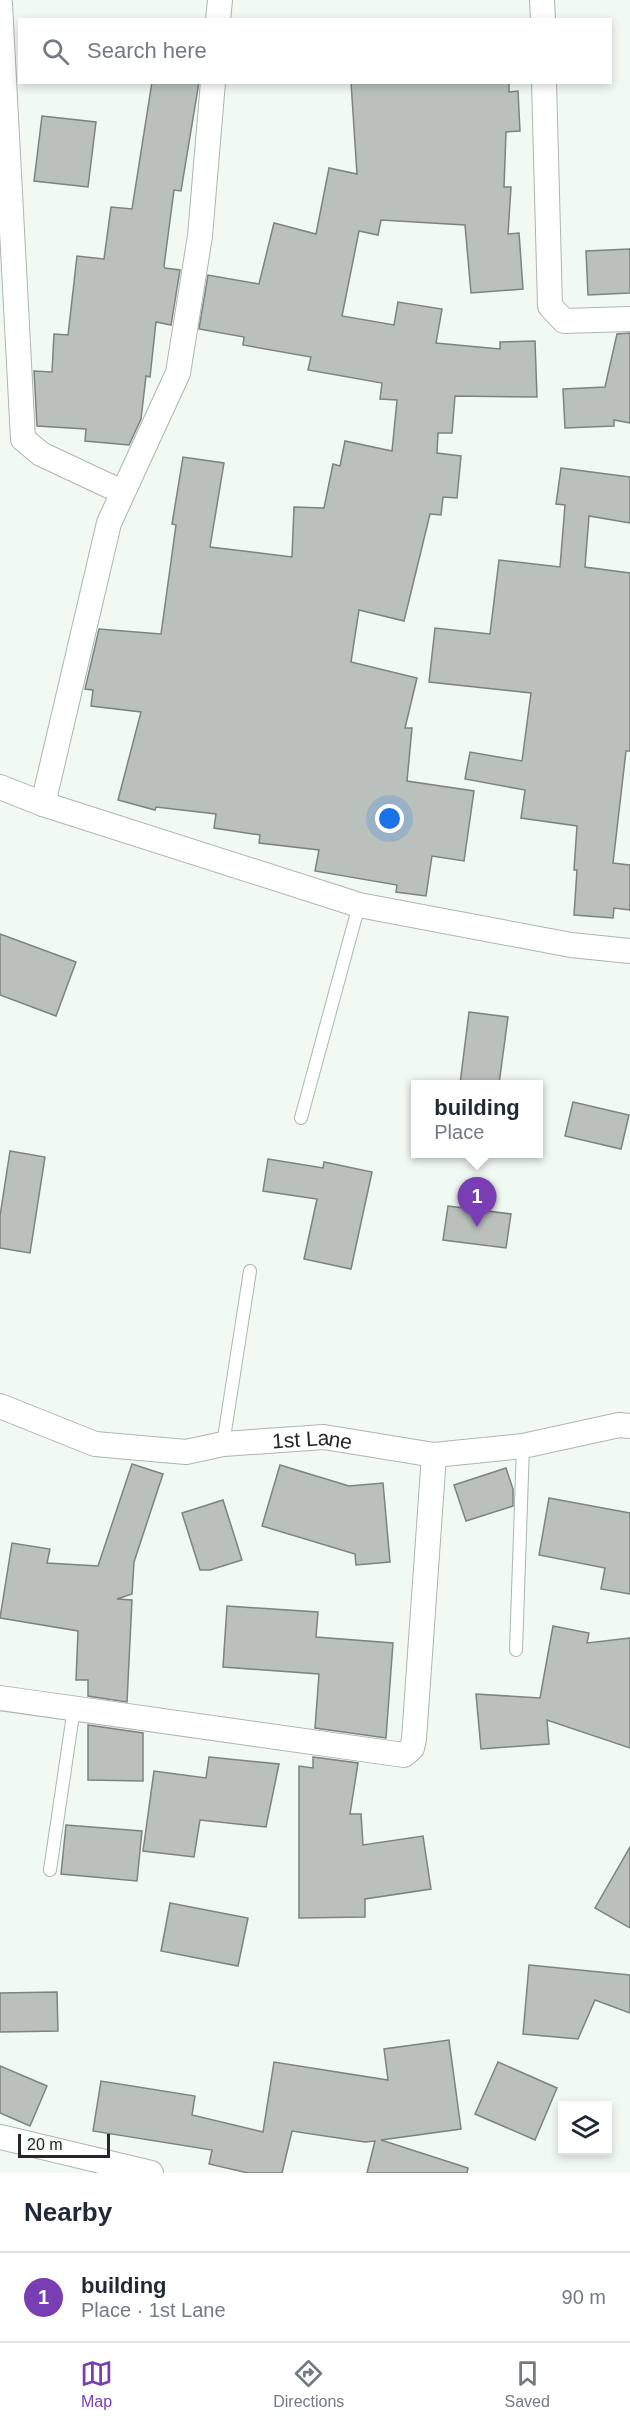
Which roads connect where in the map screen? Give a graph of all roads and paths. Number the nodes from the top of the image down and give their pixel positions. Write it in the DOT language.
graph roads {
  1 [pos="220,0"];
  2 [pos="542,0"];
  3 [pos="0,4"];
  4 [pos="218,18"];
  5 [pos="543,18"];
  6 [pos="213,84"];
  7 [pos="544,84"];
  8 [pos="7,233"];
  9 [pos="630,319"];
  10 [pos="122,492"];
  11 [pos="0,787"];
  12 [pos="43,804"];
  13 [pos="359,905"];
  14 [pos="630,951"];
  15 [pos="301,1118"];
  16 [pos="250,1271"];
  17 [pos="0,1406"];
  18 [pos="630,1426"];
  19 [pos="223,1443"];
  20 [pos="523,1446"];
  21 [pos="434,1455"];
  22 [pos="516,1650"];
  23 [pos="0,1698"];
  24 [pos="74,1708"];
  25 [pos="50,1870"];
  26 [pos="0,2137"];
  27 [pos="150,2173"];
  1 -- 4 [label="street"];
  2 -- 5 [label="street"];
  3 -- 8 [label="street"];
  6 -- 10 [label="street"];
  7 -- 9 [label="street"];
  8 -- 10 [label="street"];
  10 -- 12 [label="street"];
  11 -- 12 [label="street"];
  12 -- 13 [label="street"];
  13 -- 14 [label="street"];
  13 -- 15 [label="lane"];
  16 -- 19 [label="lane"];
  17 -- 19 [label="street, 1st Lane"];
  18 -- 20 [label="street, 1st Lane"];
  19 -- 21 [label="street, 1st Lane"];
  20 -- 21 [label="street, 1st Lane"];
  20 -- 22 [label="lane"];
  21 -- 24 [label="street"];
  23 -- 24 [label="street"];
  24 -- 25 [label="lane"];
  26 -- 27 [label="street"];
}
